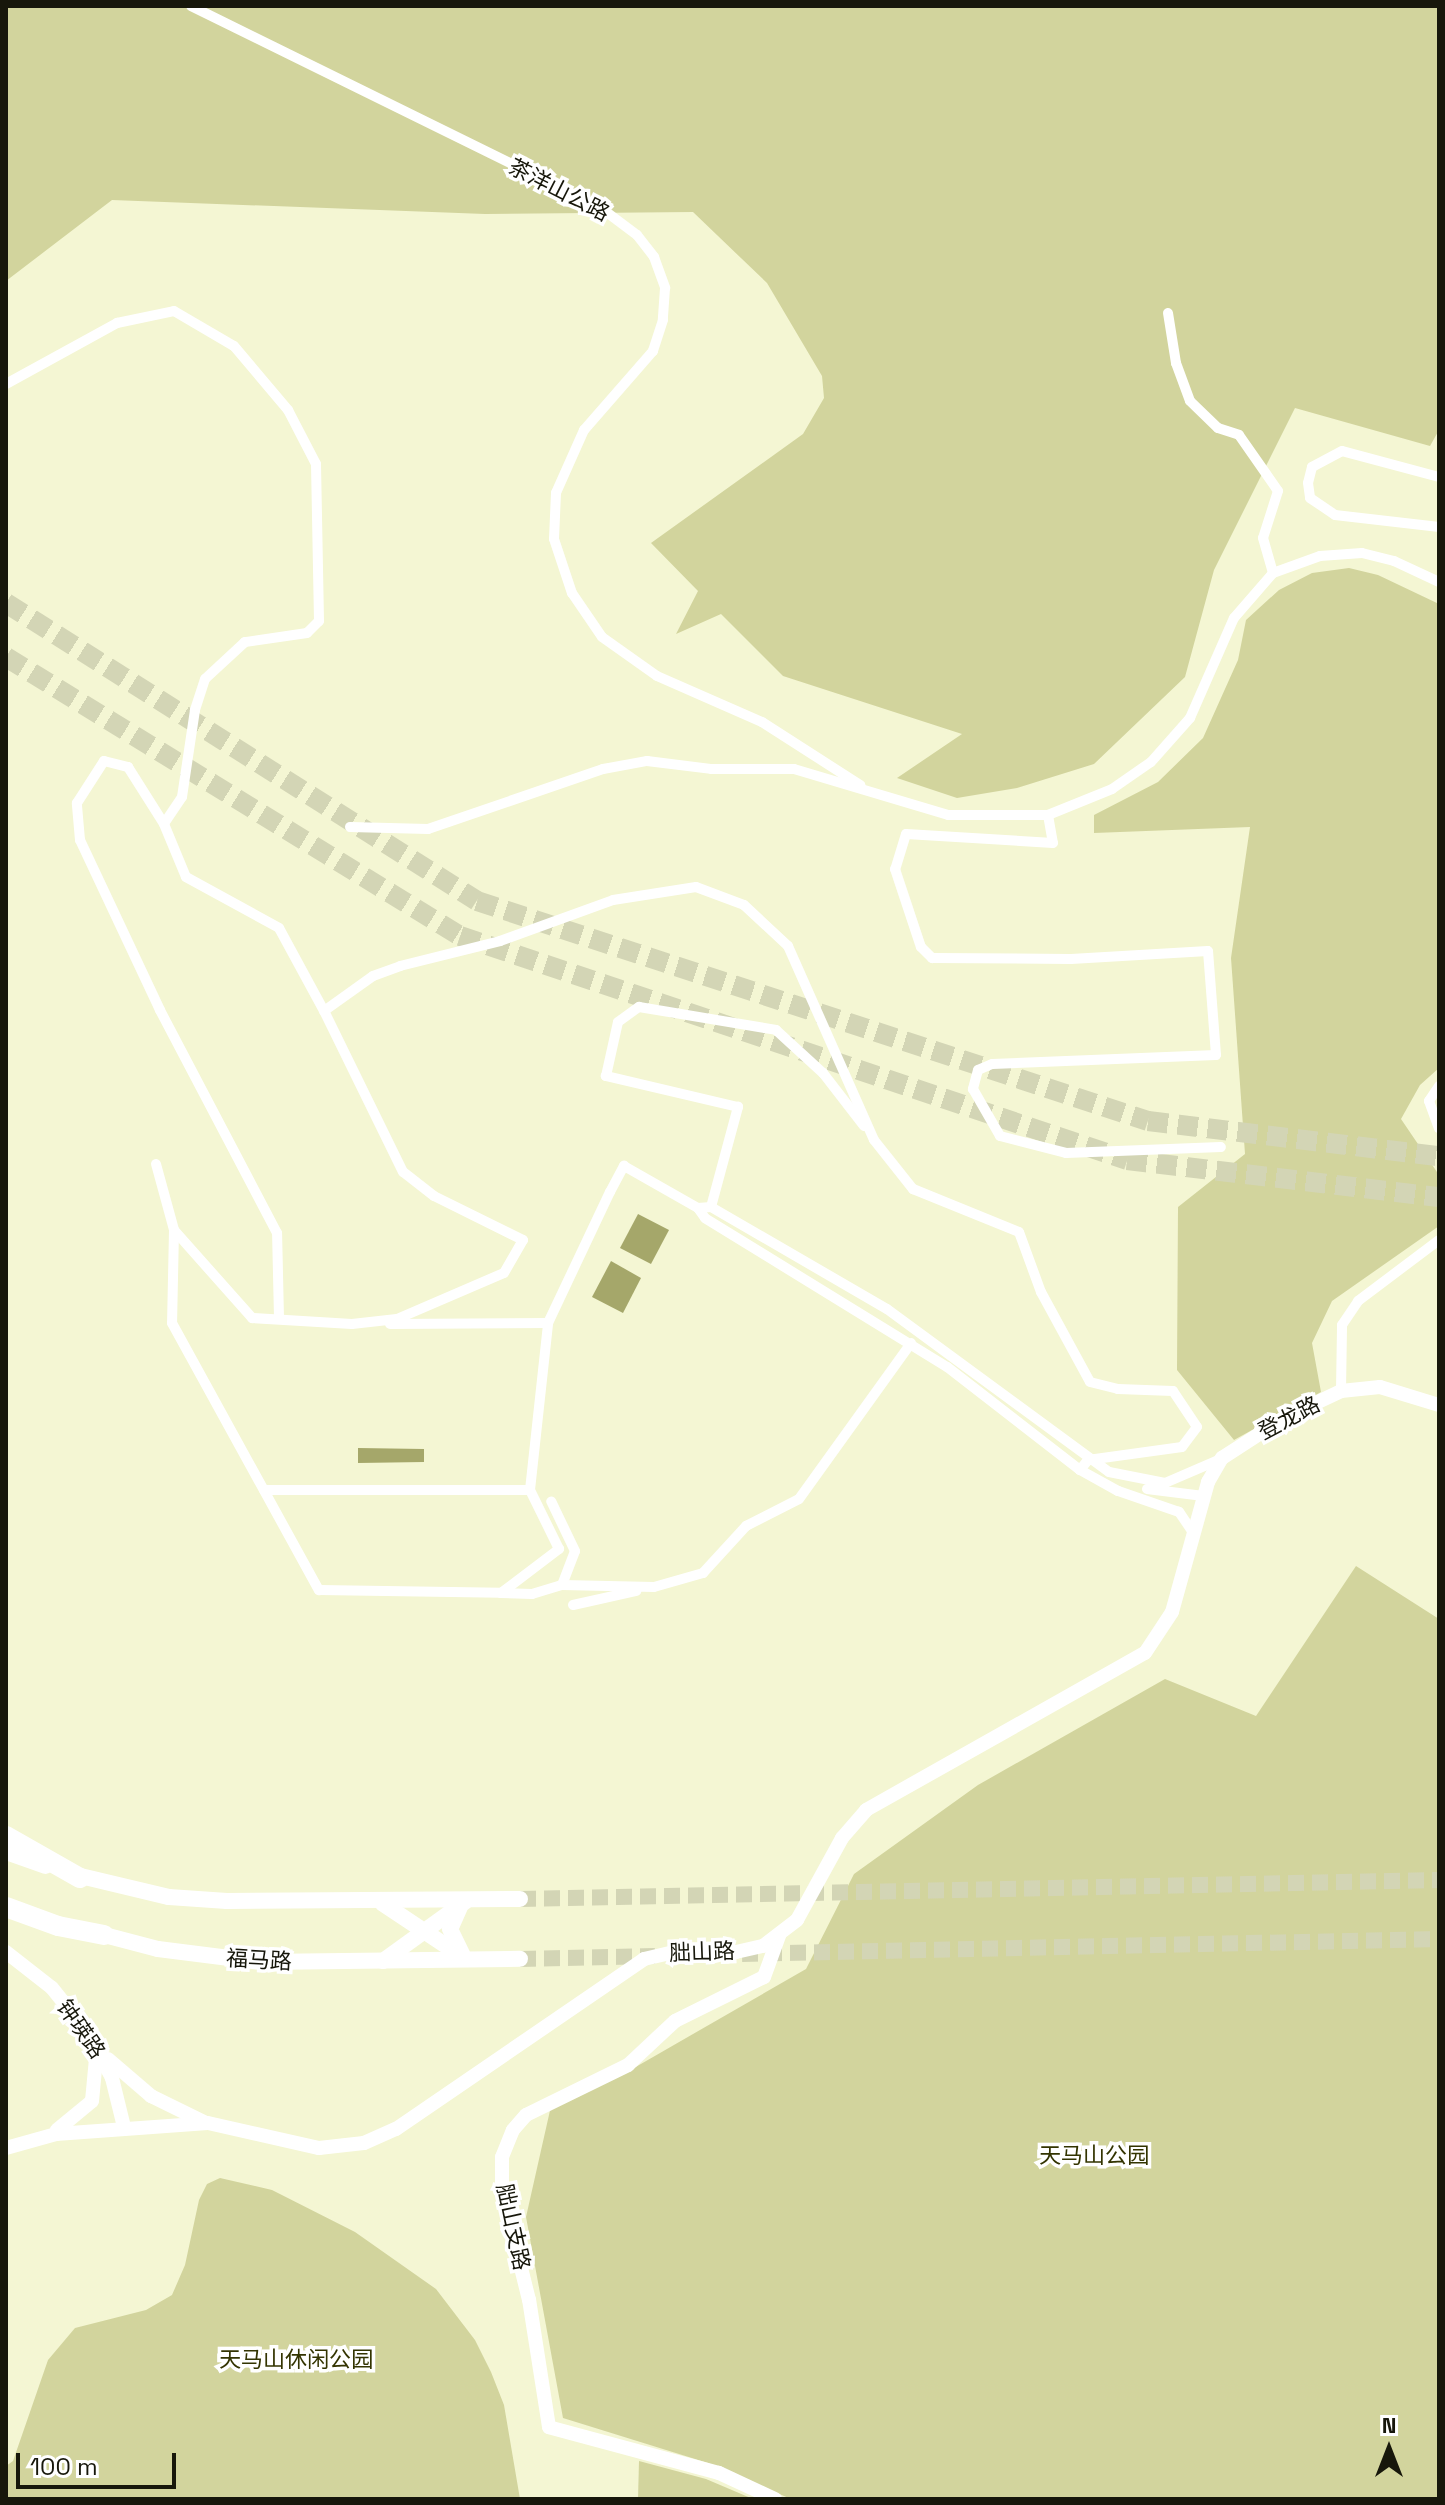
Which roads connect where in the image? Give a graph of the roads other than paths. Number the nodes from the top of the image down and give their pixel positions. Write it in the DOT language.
graph roads {
  1 [pos="191,6"];
  2 [pos="1168,313"];
  3 [pos="6,384"];
  4 [pos="1439,477"];
  5 [pos="1439,527"];
  6 [pos="1273,573"];
  7 [pos="1439,582"];
  8 [pos="860,785"];
  9 [pos="1048,815"];
  10 [pos="164,824"];
  11 [pos="350,827"];
  12 [pos="324,1011"];
  13 [pos="1439,1086"];
  14 [pos="1439,1128"];
  15 [pos="874,1140"];
  16 [pos="1221,1147"];
  17 [pos="156,1164"];
  18 [pos="711,1207"];
  19 [pos="698,1208"];
  20 [pos="174,1230"];
  21 [pos="1439,1240"];
  22 [pos="877,1303"];
  23 [pos="871,1317"];
  24 [pos="279,1318"];
  25 [pos="548,1323"];
  26 [pos="352,1324"];
  27 [pos="911,1343"];
  28 [pos="983,1378"];
  29 [pos="975,1388"];
  30 [pos="1341,1391"];
  31 [pos="1439,1405"];
  32 [pos="1222,1458"];
  33 [pos="1088,1460"];
  34 [pos="1080,1470"];
  35 [pos="264,1490"];
  36 [pos="530,1490"];
  37 [pos="1147,1490"];
  38 [pos="1204,1496"];
  39 [pos="551,1501"];
  40 [pos="1194,1534"];
  41 [pos="562,1585"];
  42 [pos="654,1587"];
  43 [pos="501,1593"];
  44 [pos="573,1605"];
  45 [pos="6,1836"];
  46 [pos="6,1852"];
  47 [pos="80,1878"];
  48 [pos="6,1899"];
  49 [pos="520,1899"];
  50 [pos="467,1901"];
  51 [pos="381,1903"];
  52 [pos="6,1907"];
  53 [pos="424,1930"];
  54 [pos="104,1935"];
  55 [pos="779,1936"];
  56 [pos="6,1952"];
  57 [pos="467,1959"];
  58 [pos="520,1959"];
  59 [pos="383,1961"];
  60 [pos="97,2048"];
  61 [pos="208,2123"];
  62 [pos="124,2127"];
  63 [pos="45,2135"];
  64 [pos="6,2148"];
  65 [pos="775,2499"];
  1 -- 8 [label="street, 茶洋山公路"];
  2 -- 6 [label="street"];
  3 -- 10 [label="street"];
  4 -- 5 [label="street"];
  6 -- 7 [label="street"];
  6 -- 9 [label="street"];
  8 -- 9 [label="street"];
  8 -- 11 [label="street"];
  9 -- 16 [label="street"];
  10 -- 12 [label="street"];
  10 -- 24 [label="street"];
  12 -- 15 [label="street"];
  12 -- 26 [label="street"];
  13 -- 14 [label="street"];
  15 -- 18 [label="street"];
  15 -- 33 [label="street"];
  17 -- 20 [label="street"];
  18 -- 19 [label="street"];
  18 -- 22 [label="street"];
  19 -- 23 [label="street"];
  19 -- 25 [label="street"];
  20 -- 24 [label="street"];
  20 -- 35 [label="street"];
  21 -- 30 [label="street"];
  22 -- 23 [label="street"];
  22 -- 28 [label="street"];
  23 -- 27 [label="street"];
  24 -- 26 [label="street"];
  25 -- 26 [label="street"];
  25 -- 36 [label="street"];
  27 -- 29 [label="street"];
  27 -- 42 [label="street"];
  28 -- 29 [label="street"];
  28 -- 33 [label="street"];
  29 -- 34 [label="street"];
  30 -- 31 [label="street, 登龙路"];
  30 -- 32 [label="street, 登龙路"];
  32 -- 37 [label="street"];
  32 -- 38 [label="street"];
  33 -- 34 [label="street"];
  33 -- 37 [label="street"];
  34 -- 37 [label="street"];
  35 -- 36 [label="street"];
  35 -- 43 [label="street"];
  36 -- 43 [label="street"];
  37 -- 38 [label="street"];
  37 -- 40 [label="street"];
  38 -- 40 [label="street"];
  39 -- 41 [label="street"];
  40 -- 55 [label="street, 胐山路"];
  41 -- 42 [label="street"];
  41 -- 43 [label="street"];
  42 -- 44 [label="street"];
  45 -- 47 [label="highway"];
  46 -- 47 [label="main road"];
  47 -- 51 [label="main road"];
  48 -- 54 [label="main road, 福马路"];
  49 -- 50 [label="main road"];
  50 -- 51 [label="main road"];
  50 -- 53 [label="main road"];
  50 -- 57 [label="main road"];
  51 -- 53 [label="main road"];
  51 -- 59 [label="main road"];
  52 -- 54 [label="highway"];
  53 -- 57 [label="main road"];
  53 -- 59 [label="main road"];
  54 -- 59 [label="main road, 福马路"];
  55 -- 61 [label="street, 胐山路"];
  55 -- 65 [label="street, 胐山支路"];
  56 -- 60 [label="street, 钟瑛路"];
  57 -- 58 [label="main road, 福马路"];
  57 -- 59 [label="main road, 福马路"];
  60 -- 61 [label="street"];
  60 -- 62 [label="street, 钟瑛路"];
  60 -- 63 [label="street"];
  61 -- 62 [label="street, 胐山路"];
  62 -- 63 [label="street, 胐山路"];
  63 -- 64 [label="street"];
}
